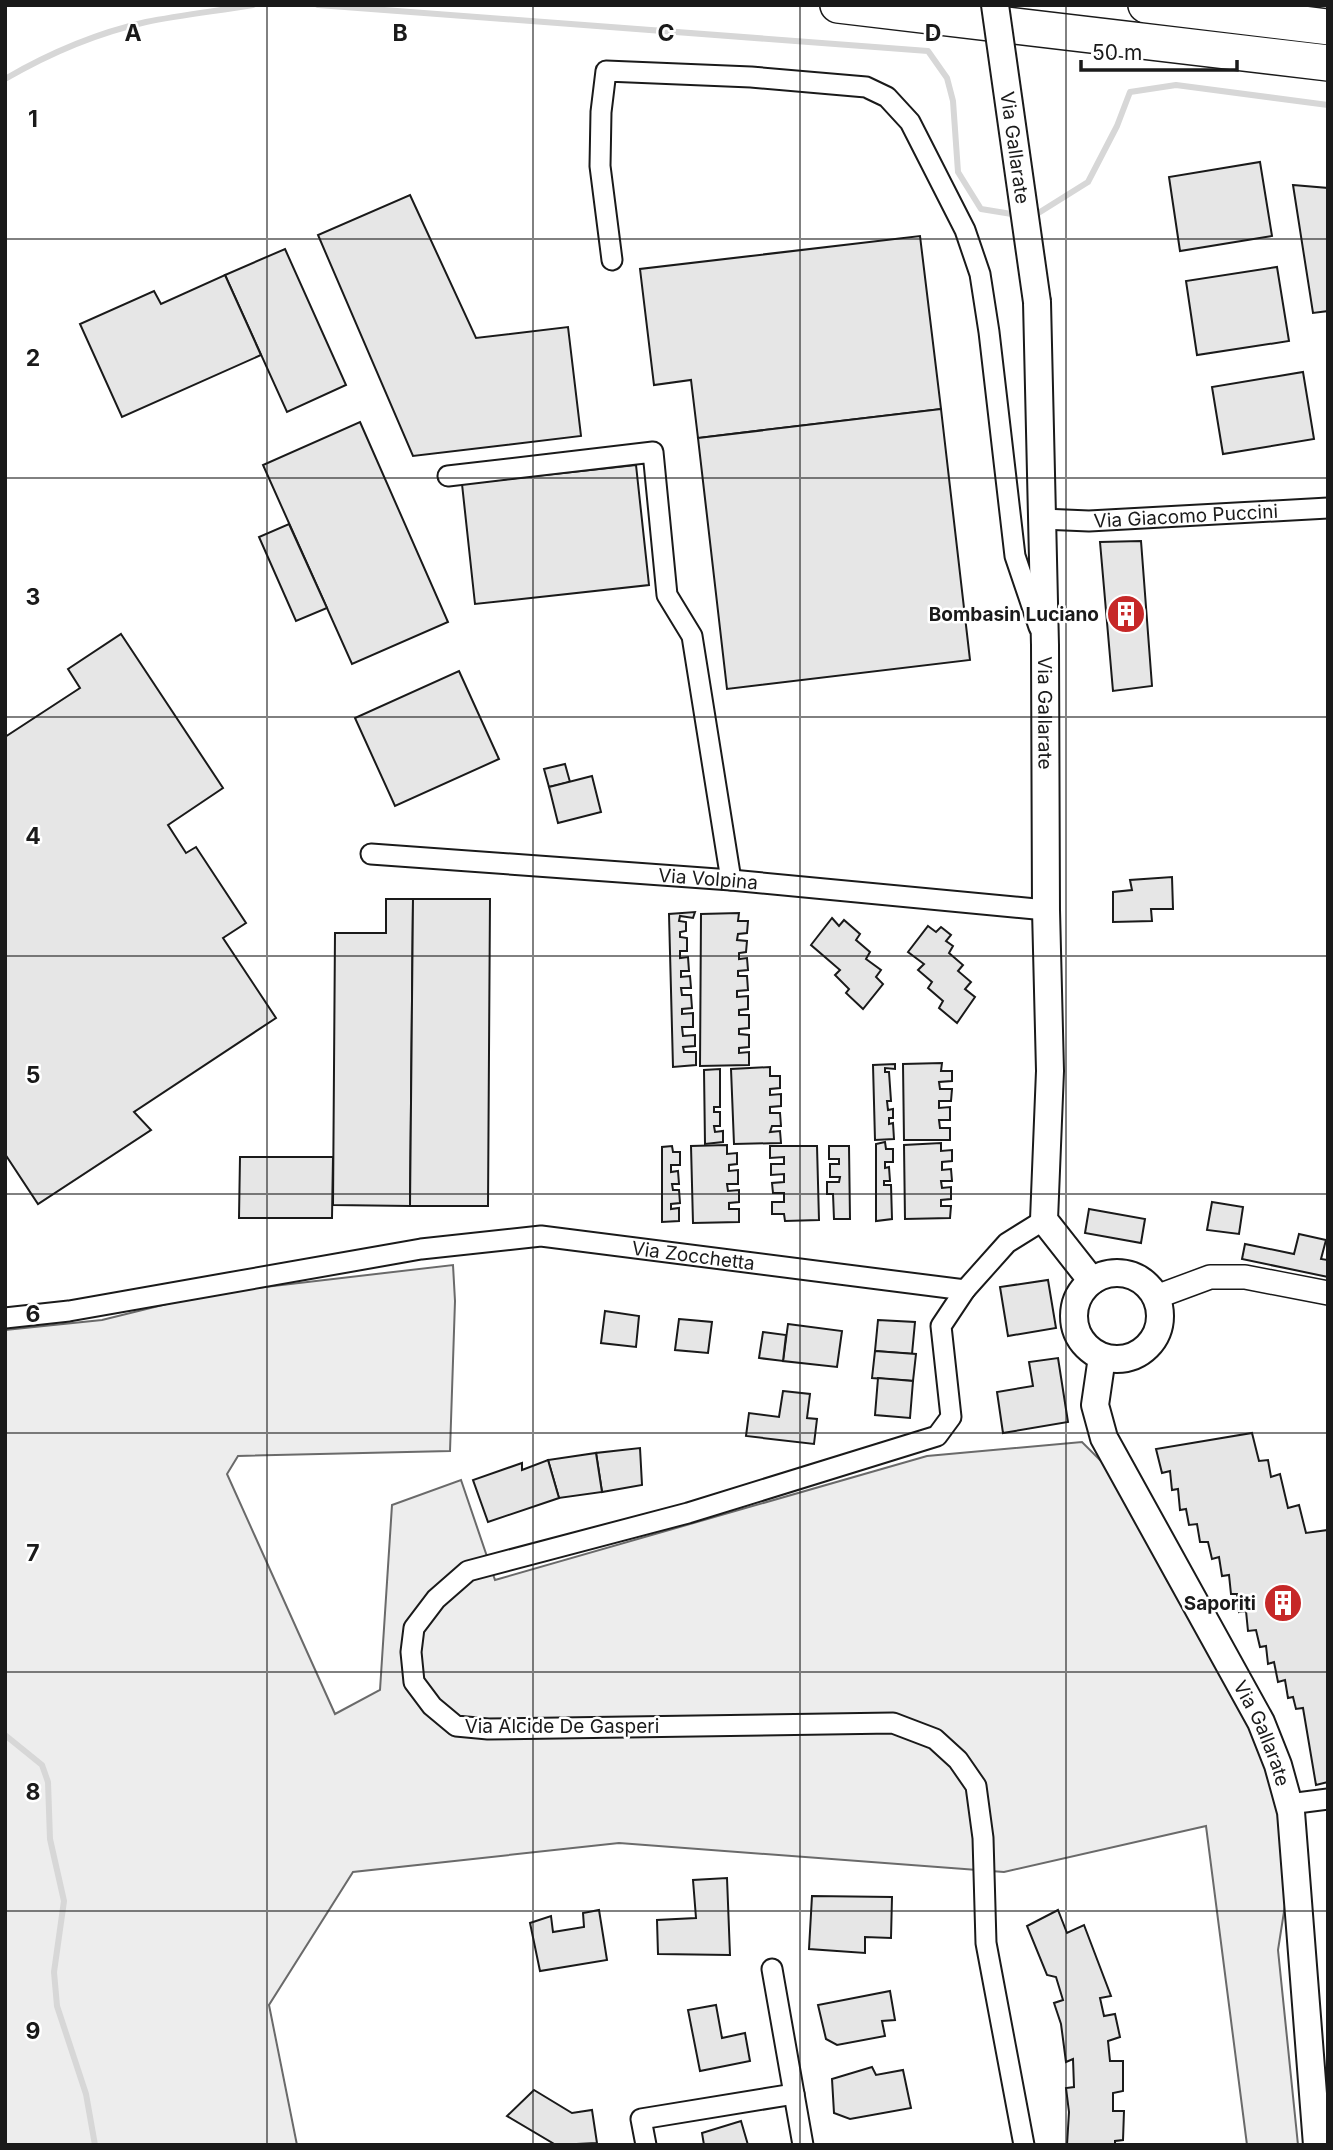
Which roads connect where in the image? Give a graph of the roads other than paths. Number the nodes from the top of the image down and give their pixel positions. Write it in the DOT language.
graph roads {
  1 [pos="838,5"];
  2 [pos="995,5"];
  3 [pos="1146,5"];
  4 [pos="1328,27"];
  5 [pos="1328,63"];
  6 [pos="612,260"];
  7 [pos="448,476"];
  8 [pos="1328,509"];
  9 [pos="1042,519"];
  10 [pos="1045,645"];
  11 [pos="370,854"];
  12 [pos="731,880"];
  13 [pos="1046,910"];
  14 [pos="1044,1220"];
  15 [pos="1092,1281"];
  16 [pos="965,1290"];
  17 [pos="1328,1293"];
  18 [pos="1156,1297"];
  19 [pos="5,1318"];
  20 [pos="1102,1357"];
  21 [pos="1328,1799"];
  22 [pos="1289,1804"];
  23 [pos="772,1969"];
  24 [pos="794,2094"];
  25 [pos="646,2145"];
  26 [pos="803,2145"];
  27 [pos="1024,2145"];
  28 [pos="1317,2145"];
  1 -- 5 [label="highway"];
  2 -- 9 [label="main road, Via Gallarate, bridge"];
  3 -- 4 [label="highway"];
  6 -- 10 [label="street"];
  7 -- 12 [label="street"];
  8 -- 9 [label="street, Via Giacomo Puccini"];
  9 -- 10 [label="main road, Via Gallarate"];
  10 -- 13 [label="main road, Via Gallarate"];
  11 -- 12 [label="street, Via Volpina"];
  12 -- 13 [label="street, Via Volpina"];
  13 -- 14 [label="main road, Via Gallarate"];
  14 -- 15 [label="main road"];
  14 -- 16 [label="street, Via Alcide De Gasperi"];
  15 -- 18 [label="main road"];
  15 -- 20 [label="main road"];
  16 -- 19 [label="street, Via Zocchetta"];
  16 -- 27 [label="street, Via Alcide De Gasperi"];
  17 -- 18 [label="street"];
  18 -- 20 [label="main road"];
  20 -- 22 [label="main road, Via Gallarate"];
  21 -- 22 [label="street"];
  22 -- 28 [label="main road, Via Gallarate"];
  23 -- 24 [label="street"];
  24 -- 25 [label="street"];
  24 -- 26 [label="street"];
}
